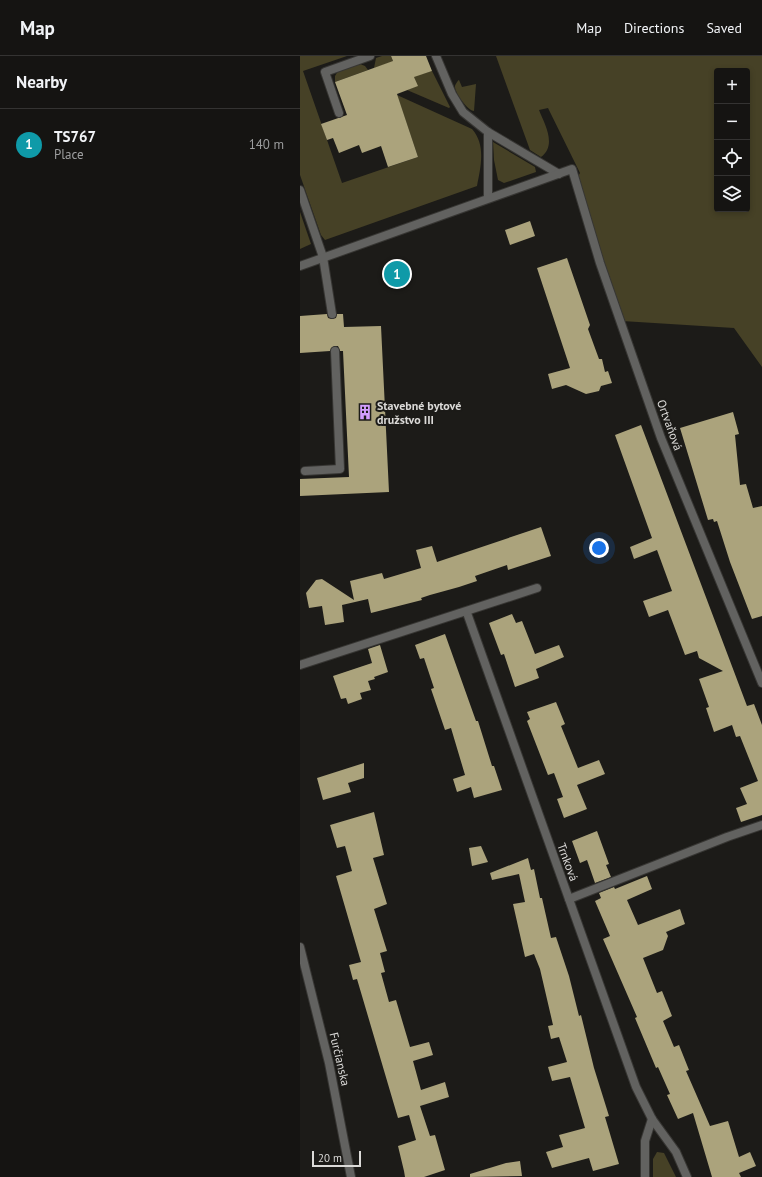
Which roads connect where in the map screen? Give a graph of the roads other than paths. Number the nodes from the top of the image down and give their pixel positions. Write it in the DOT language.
graph roads {
  1 [pos="370,56"];
  2 [pos="436,56"];
  3 [pos="339,113"];
  4 [pos="488,132"];
  5 [pos="559,174"];
  6 [pos="300,190"];
  7 [pos="488,198"];
  8 [pos="323,257"];
  9 [pos="300,266"];
  10 [pos="332,314"];
  11 [pos="335,351"];
  12 [pos="305,471"];
  13 [pos="537,588"];
  14 [pos="467,612"];
  15 [pos="300,666"];
  16 [pos="762,683"];
  17 [pos="762,825"];
  18 [pos="568,899"];
  19 [pos="300,947"];
  20 [pos="652,1118"];
  21 [pos="351,1177"];
  22 [pos="645,1177"];
  23 [pos="686,1177"];
  1 -- 3 [label="street"];
  2 -- 4 [label="street"];
  4 -- 5 [label="street"];
  4 -- 7 [label="street"];
  5 -- 7 [label="street"];
  5 -- 16 [label="street, Ortvaňová"];
  6 -- 8 [label="street"];
  7 -- 8 [label="street"];
  8 -- 9 [label="street"];
  8 -- 10 [label="street"];
  11 -- 12 [label="street"];
  13 -- 14 [label="street"];
  14 -- 15 [label="street"];
  14 -- 18 [label="street, Trnková"];
  17 -- 18 [label="street"];
  18 -- 20 [label="street, Trnková"];
  19 -- 21 [label="street, Furčianska"];
  20 -- 22 [label="street"];
  20 -- 23 [label="street, Trnková"];
}
